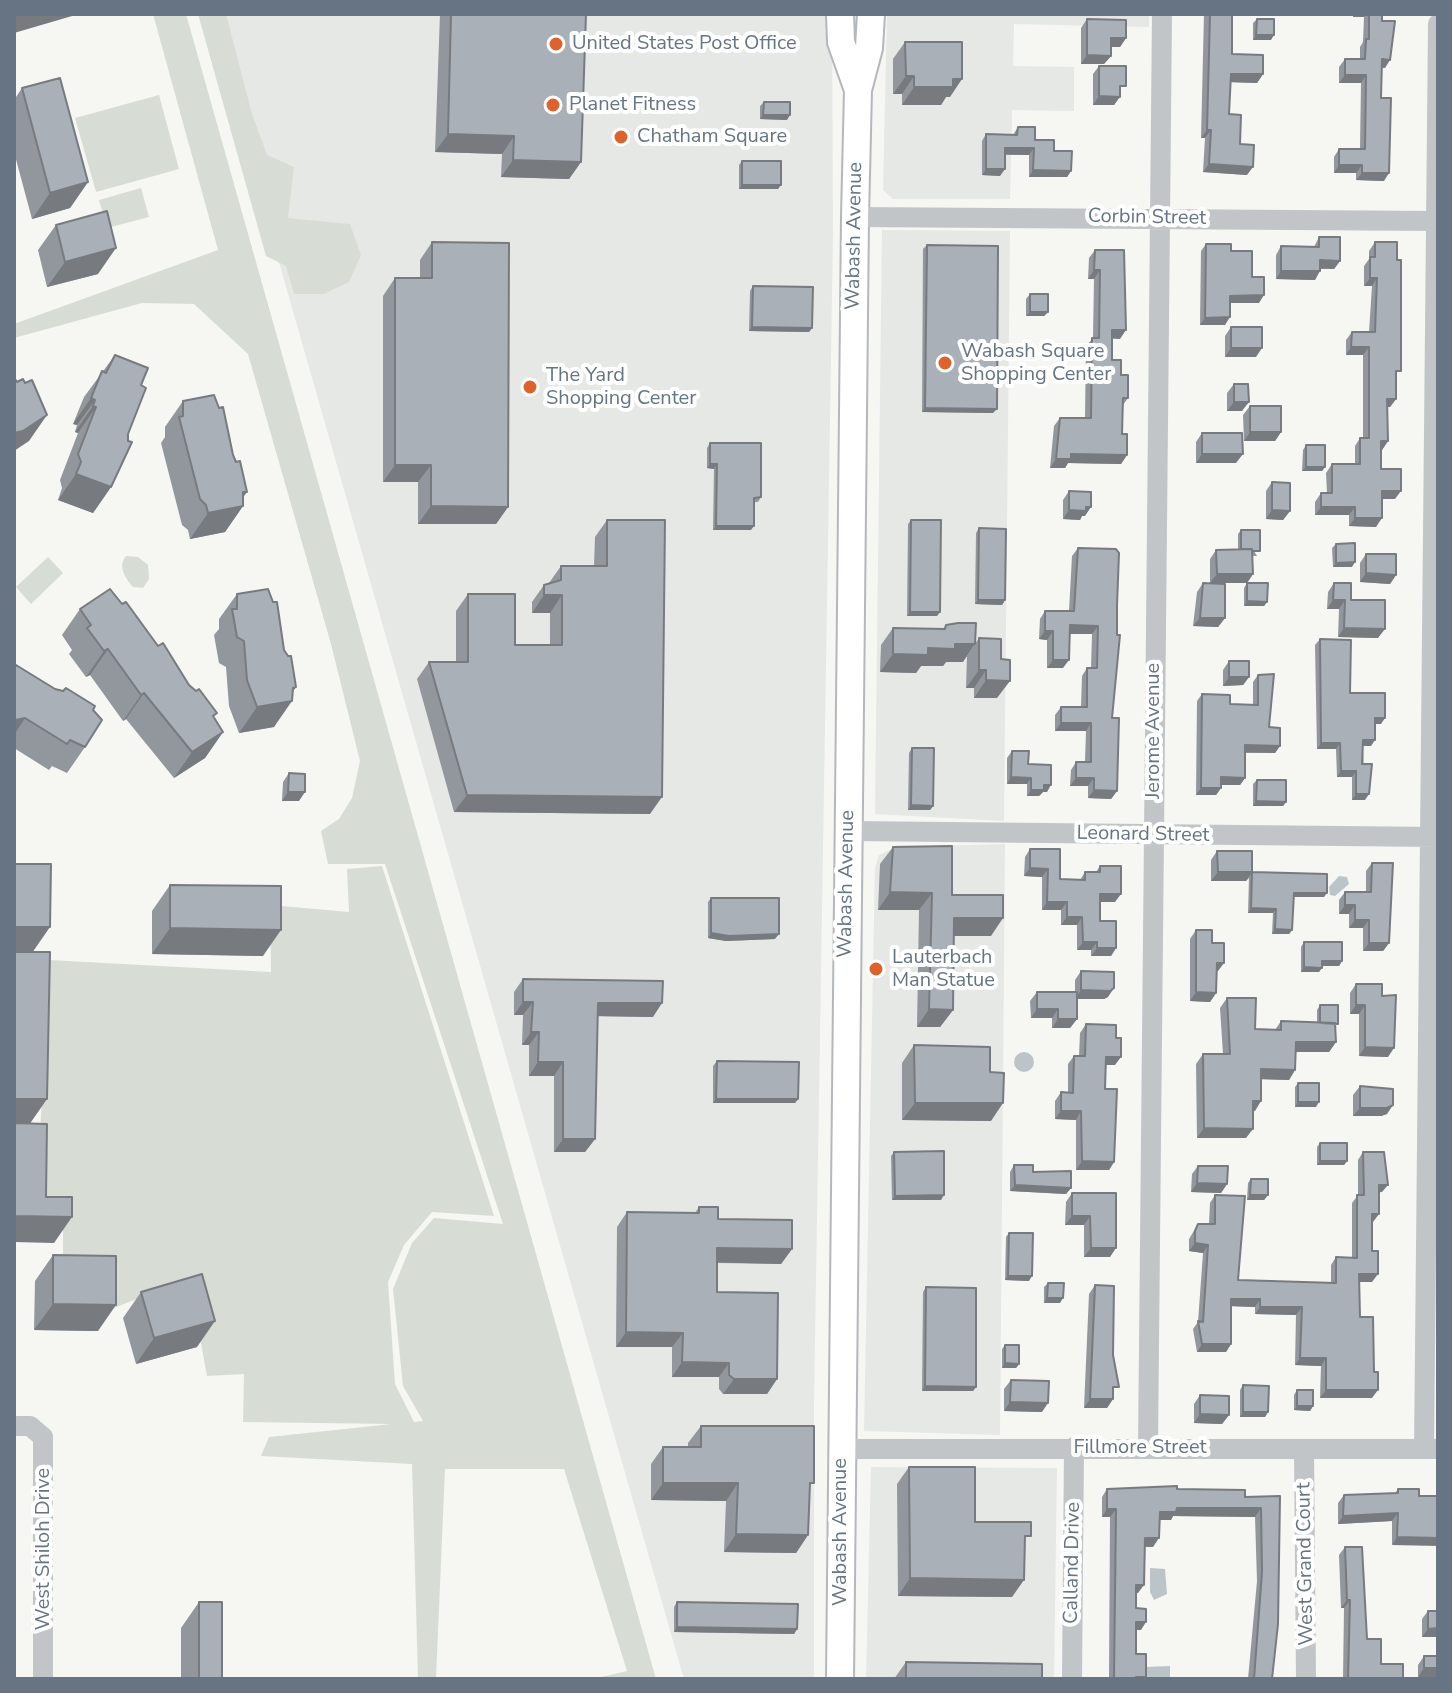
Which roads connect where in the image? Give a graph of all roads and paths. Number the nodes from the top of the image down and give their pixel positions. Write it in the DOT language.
graph roads {
  1 [pos="840,14"];
  2 [pos="871,14"];
  3 [pos="1162,14"];
  4 [pos="1438,24"];
  5 [pos="858,90"];
  6 [pos="855,217"];
  7 [pos="1160,218"];
  8 [pos="1436,221"];
  9 [pos="848,831"];
  10 [pos="1153,835"];
  11 [pos="1434,837"];
  12 [pos="22,1426"];
  13 [pos="1074,1447"];
  14 [pos="1148,1447"];
  15 [pos="841,1449"];
  16 [pos="1304,1449"];
  17 [pos="1431,1449"];
  18 [pos="43,1679"];
  19 [pos="840,1679"];
  20 [pos="1072,1679"];
  21 [pos="1306,1679"];
  1 -- 5 [label="main road, Wabash Avenue"];
  2 -- 5 [label="main road, Wabash Avenue"];
  3 -- 7 [label="street, Jerome Avenue"];
  4 -- 8 [label="street"];
  5 -- 6 [label="main road, Wabash Avenue"];
  6 -- 7 [label="street, Corbin Street"];
  6 -- 9 [label="main road, Wabash Avenue"];
  7 -- 8 [label="street, Corbin Street"];
  7 -- 10 [label="street, Jerome Avenue"];
  8 -- 11 [label="street"];
  9 -- 10 [label="street, Leonard Street"];
  9 -- 15 [label="main road, Wabash Avenue"];
  10 -- 11 [label="street, Leonard Street"];
  10 -- 14 [label="street, Jerome Avenue"];
  11 -- 17 [label="street"];
  12 -- 18 [label="street, West Shiloh Drive"];
  13 -- 14 [label="street, Fillmore Street"];
  13 -- 15 [label="street, Fillmore Street"];
  13 -- 20 [label="street, Calland Drive"];
  14 -- 16 [label="street, Fillmore Street"];
  15 -- 19 [label="main road, Wabash Avenue"];
  16 -- 17 [label="street, Fillmore Street"];
  16 -- 21 [label="street, West Grand Court"];
}
